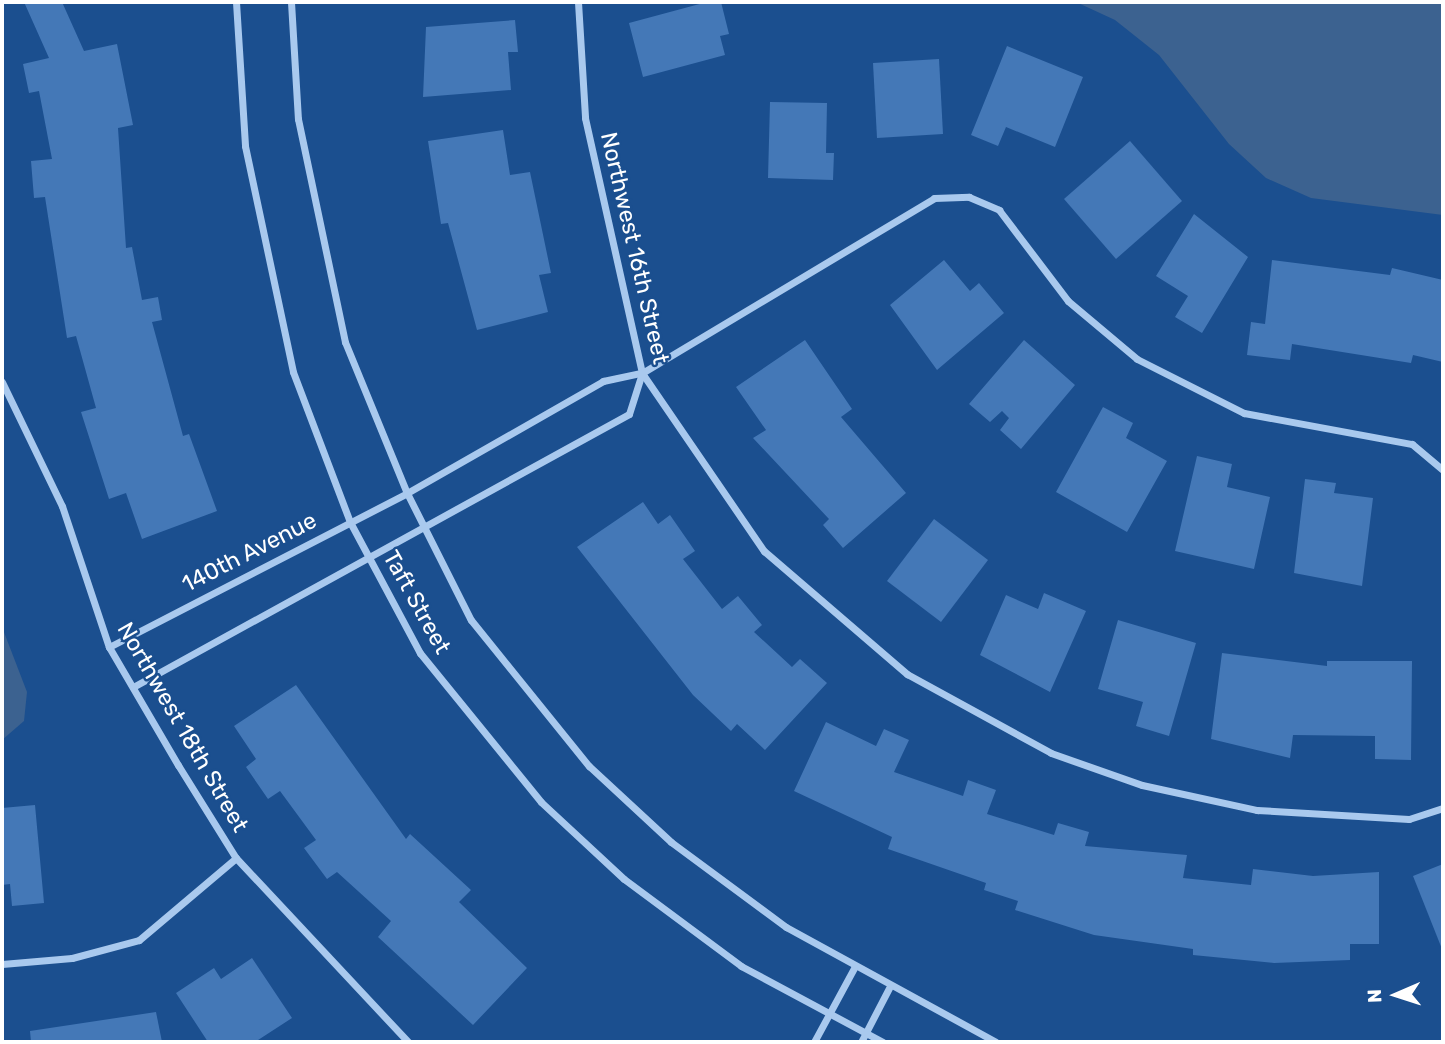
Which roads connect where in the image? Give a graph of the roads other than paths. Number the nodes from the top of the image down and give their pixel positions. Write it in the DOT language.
graph roads {
  1 [pos="236,2"];
  2 [pos="291,2"];
  3 [pos="578,2"];
  4 [pos="642,373"];
  5 [pos="2,382"];
  6 [pos="1443,470"];
  7 [pos="407,493"];
  8 [pos="350,522"];
  9 [pos="427,531"];
  10 [pos="371,560"];
  11 [pos="109,647"];
  12 [pos="132,687"];
  13 [pos="1443,808"];
  14 [pos="236,858"];
  15 [pos="2,964"];
  16 [pos="854,968"];
  17 [pos="889,988"];
  18 [pos="828,1015"];
  19 [pos="863,1039"];
  20 [pos="408,1042"];
  21 [pos="814,1042"];
  22 [pos="883,1042"];
  23 [pos="996,1042"];
  1 -- 8 [label="street, Taft Street"];
  2 -- 7 [label="street, Taft Street"];
  3 -- 4 [label="street, Northwest 16th Street"];
  4 -- 6 [label="street, 140th Avenue"];
  4 -- 7 [label="street, 140th Avenue"];
  4 -- 9 [label="street"];
  4 -- 13 [label="street, Northwest 16th Street"];
  5 -- 11 [label="street, Northwest 18th Street"];
  7 -- 8 [label="street, 140th Avenue"];
  7 -- 9 [label="street, Taft Street"];
  8 -- 10 [label="street, Taft Street"];
  8 -- 11 [label="street, 140th Avenue"];
  9 -- 10 [label="street"];
  9 -- 16 [label="street, Taft Street"];
  10 -- 12 [label="street"];
  10 -- 18 [label="street, Taft Street"];
  11 -- 12 [label="street, Northwest 18th Street"];
  12 -- 14 [label="street, Northwest 18th Street"];
  14 -- 15 [label="street"];
  14 -- 20 [label="street, Northwest 18th Street"];
  16 -- 17 [label="street, Taft Street"];
  16 -- 18 [label="street"];
  17 -- 19 [label="street"];
  17 -- 23 [label="street, Taft Street"];
  18 -- 19 [label="street, Taft Street"];
  18 -- 21 [label="street"];
  19 -- 22 [label="street, Taft Street"];
}
